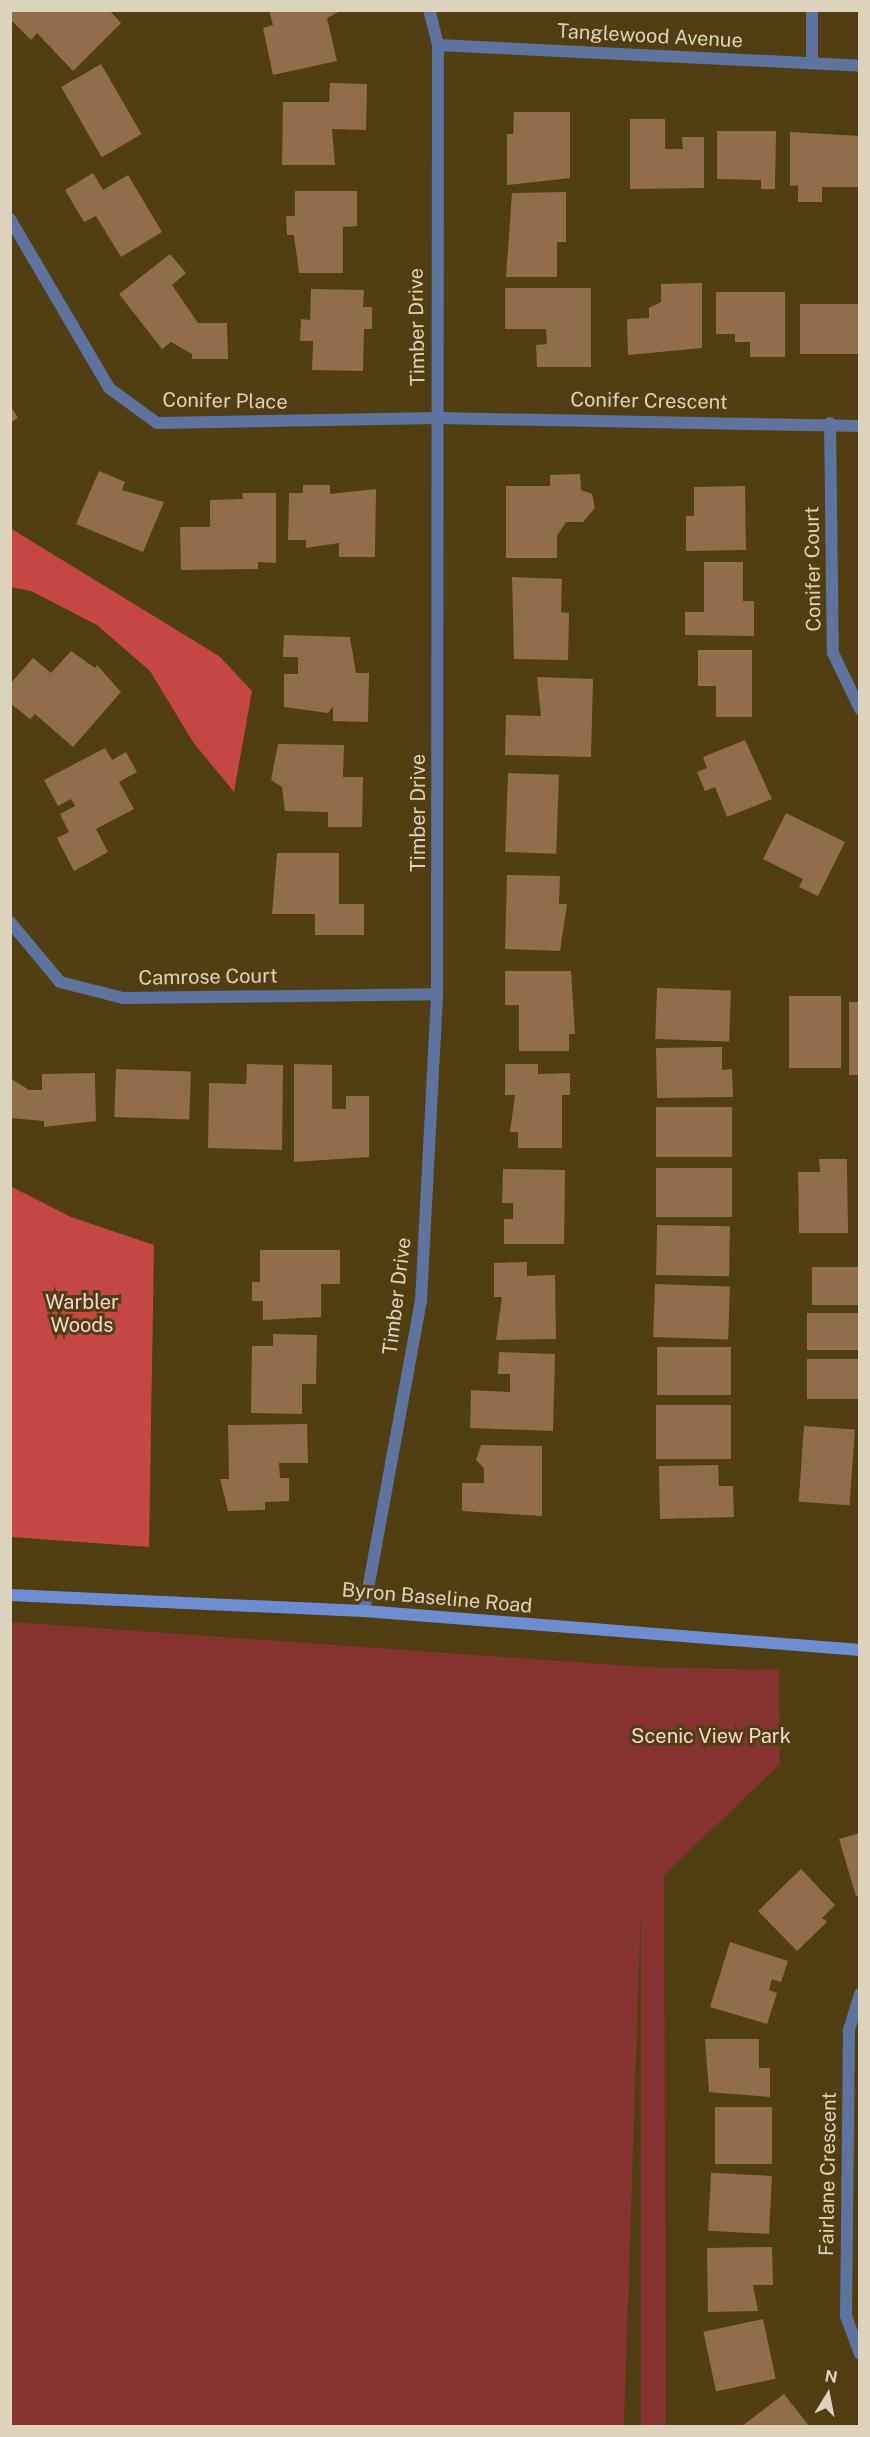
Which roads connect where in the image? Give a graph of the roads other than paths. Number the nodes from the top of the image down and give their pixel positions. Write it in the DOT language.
graph roads {
  1 [pos="429,10"];
  2 [pos="812,10"];
  3 [pos="438,45"];
  4 [pos="812,63"];
  5 [pos="860,66"];
  6 [pos="10,219"];
  7 [pos="438,418"];
  8 [pos="830,423"];
  9 [pos="860,426"];
  10 [pos="860,709"];
  11 [pos="10,922"];
  12 [pos="437,994"];
  13 [pos="10,1595"];
  14 [pos="364,1611"];
  15 [pos="860,1650"];
  16 [pos="860,1994"];
  17 [pos="860,2354"];
  1 -- 3 [label="street, Timber Drive"];
  2 -- 4 [label="street"];
  3 -- 4 [label="street, Tanglewood Avenue"];
  3 -- 7 [label="street, Timber Drive"];
  4 -- 5 [label="street, Tanglewood Avenue"];
  6 -- 7 [label="street, Conifer Place"];
  7 -- 8 [label="street, Conifer Crescent"];
  7 -- 12 [label="street, Timber Drive"];
  8 -- 9 [label="street, Conifer Crescent"];
  8 -- 10 [label="street, Conifer Court"];
  11 -- 12 [label="street, Camrose Court"];
  12 -- 14 [label="street, Timber Drive"];
  13 -- 14 [label="main road, Byron Baseline Road"];
  14 -- 15 [label="main road, Byron Baseline Road"];
  16 -- 17 [label="street, Fairlane Crescent"];
}
